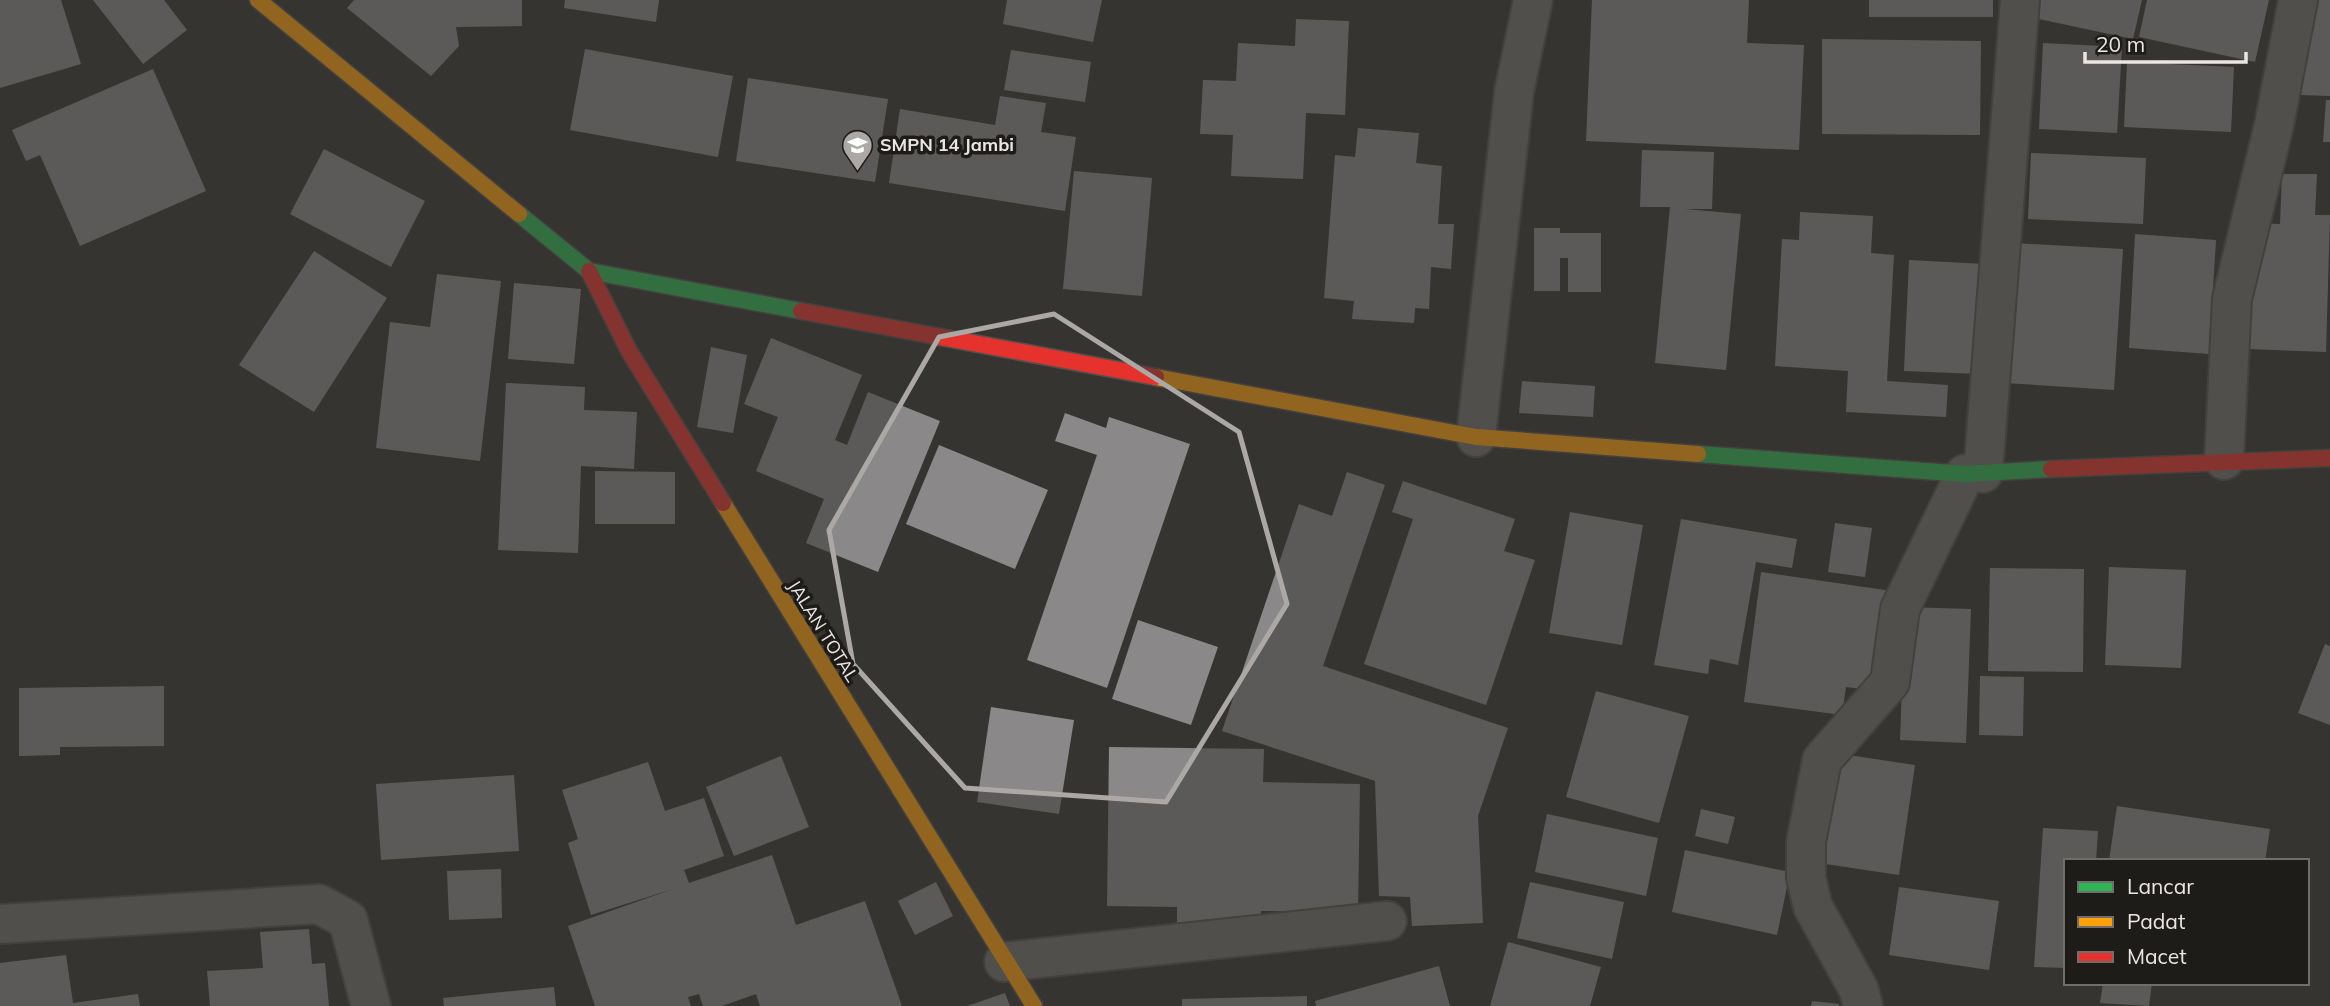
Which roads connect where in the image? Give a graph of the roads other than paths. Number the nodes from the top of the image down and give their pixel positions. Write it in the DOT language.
graph roads {
  1 [pos="258,0"];
  2 [pos="1533,0"];
  3 [pos="2020,0"];
  4 [pos="2298,0"];
  5 [pos="589,271"];
  6 [pos="1476,438"];
  7 [pos="2330,458"];
  8 [pos="2224,460"];
  9 [pos="1974,473"];
  10 [pos="1387,921"];
  11 [pos="0,924"];
  12 [pos="1004,962"];
  13 [pos="371,1006"];
  14 [pos="1034,1006"];
  15 [pos="1863,1006"];
  1 -- 5 [label="street"];
  2 -- 6 [label="street"];
  3 -- 9 [label="street"];
  4 -- 8 [label="street"];
  5 -- 6 [label="street"];
  5 -- 12 [label="street, JALAN TOTAL"];
  6 -- 9 [label="street"];
  7 -- 8 [label="street"];
  8 -- 9 [label="street"];
  9 -- 15 [label="street"];
  10 -- 12 [label="street"];
  11 -- 13 [label="street"];
  12 -- 14 [label="street, JALAN TOTAL"];
}
